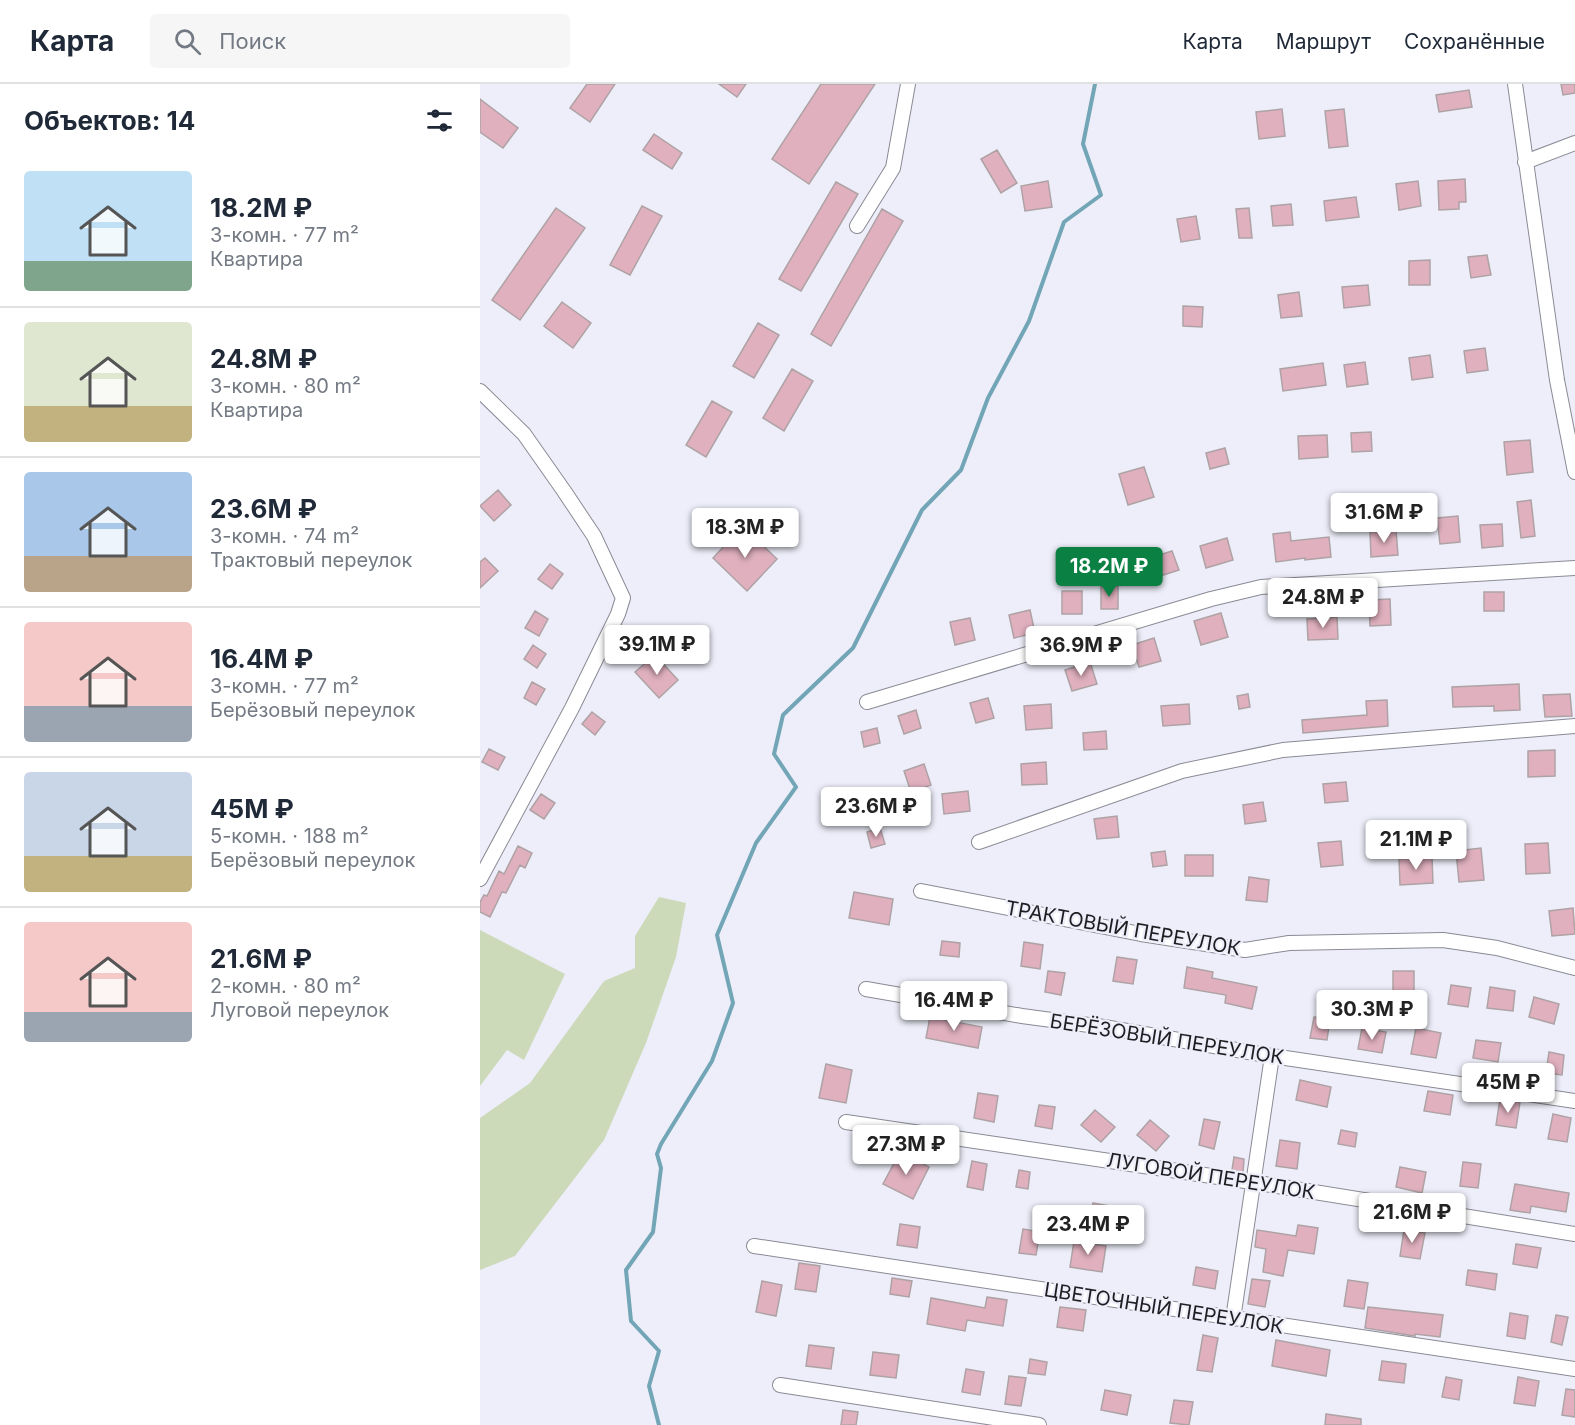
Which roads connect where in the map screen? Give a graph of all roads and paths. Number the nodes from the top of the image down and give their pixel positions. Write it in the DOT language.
graph roads {
  1 [pos="908,84"];
  2 [pos="1515,84"];
  3 [pos="1575,143"];
  4 [pos="1525,162"];
  5 [pos="857,226"];
  6 [pos="480,391"];
  7 [pos="1575,472"];
  8 [pos="1575,568"];
  9 [pos="867,702"];
  10 [pos="1575,726"];
  11 [pos="979,842"];
  12 [pos="480,879"];
  13 [pos="921,891"];
  14 [pos="1575,968"];
  15 [pos="866,989"];
  16 [pos="1272,1056"];
  17 [pos="1575,1101"];
  18 [pos="846,1122"];
  19 [pos="1252,1182"];
  20 [pos="1575,1234"];
  21 [pos="754,1245"];
  22 [pos="1233,1319"];
  23 [pos="1575,1369"];
  24 [pos="780,1385"];
  25 [pos="1040,1425"];
  1 -- 5 [label="street"];
  2 -- 4 [label="street"];
  3 -- 4 [label="street"];
  4 -- 7 [label="street"];
  6 -- 12 [label="street"];
  8 -- 9 [label="street"];
  10 -- 11 [label="street"];
  13 -- 14 [label="street, ТРАКТОВЫЙ ПЕРЕУЛОК"];
  15 -- 16 [label="street, БЕРЁЗОВЫЙ ПЕРЕУЛОК"];
  16 -- 17 [label="street, БЕРЁЗОВЫЙ ПЕРЕУЛОК"];
  16 -- 19 [label="street"];
  18 -- 19 [label="street, ЛУГОВОЙ ПЕРЕУЛОК"];
  19 -- 20 [label="street, ЛУГОВОЙ ПЕРЕУЛОК"];
  19 -- 22 [label="street"];
  21 -- 22 [label="street, ЦВЕТОЧНЫЙ ПЕРЕУЛОК"];
  22 -- 23 [label="street, ЦВЕТОЧНЫЙ ПЕРЕУЛОК"];
  24 -- 25 [label="street"];
}
